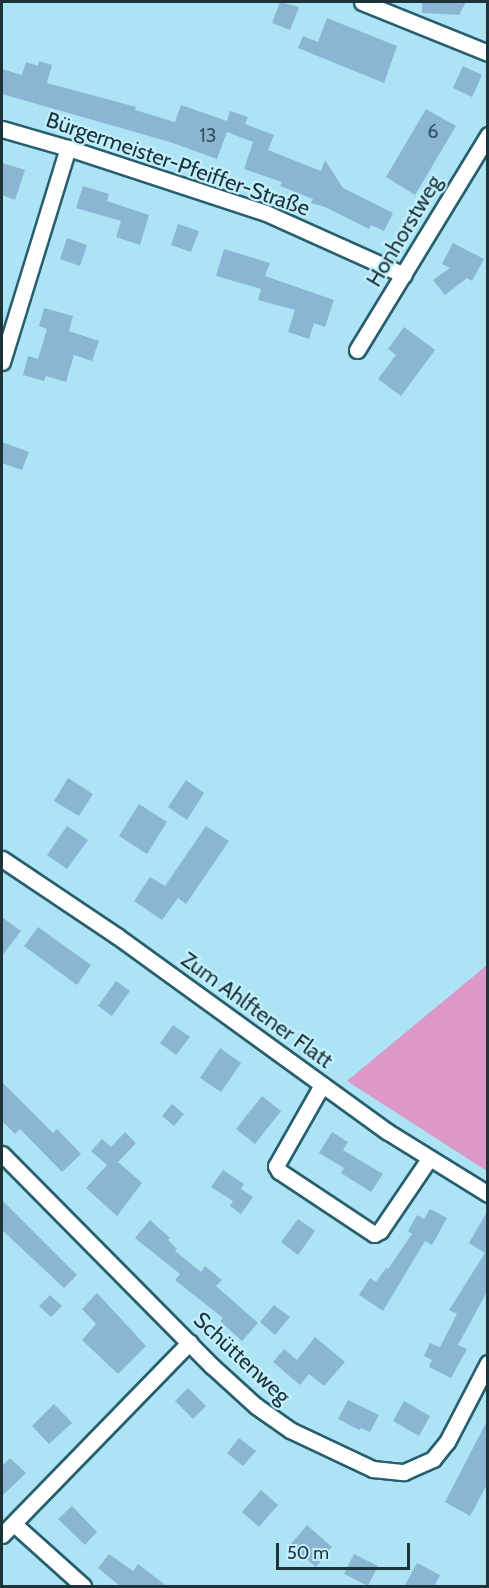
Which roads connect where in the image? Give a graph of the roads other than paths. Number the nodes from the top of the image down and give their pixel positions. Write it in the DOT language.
graph roads {
  1 [pos="362,2"];
  2 [pos="488,53"];
  3 [pos="2,129"];
  4 [pos="488,135"];
  5 [pos="68,148"];
  6 [pos="404,276"];
  7 [pos="357,350"];
  8 [pos="2,362"];
  9 [pos="2,859"];
  10 [pos="322,1085"];
  11 [pos="2,1154"];
  12 [pos="429,1159"];
  13 [pos="488,1194"];
  14 [pos="190,1342"];
  15 [pos="488,1363"];
  16 [pos="14,1524"];
  17 [pos="2,1535"];
  18 [pos="83,1587"];
  1 -- 2 [label="street"];
  3 -- 5 [label="street, Bürgermeister-Pfeiffer-Straße"];
  4 -- 6 [label="street, Honhorstweg"];
  5 -- 6 [label="street, Bürgermeister-Pfeiffer-Straße"];
  5 -- 8 [label="street"];
  6 -- 7 [label="street, Honhorstweg"];
  9 -- 10 [label="street, Zum Ahlftener Flatt"];
  10 -- 12 [label="street, Zum Ahlftener Flatt"];
  10 -- 12 [label="street"];
  11 -- 14 [label="street, Schüttenweg"];
  12 -- 13 [label="street, Zum Ahlftener Flatt"];
  14 -- 15 [label="street, Schüttenweg"];
  14 -- 16 [label="street"];
  16 -- 17 [label="street"];
  16 -- 18 [label="street"];
}
